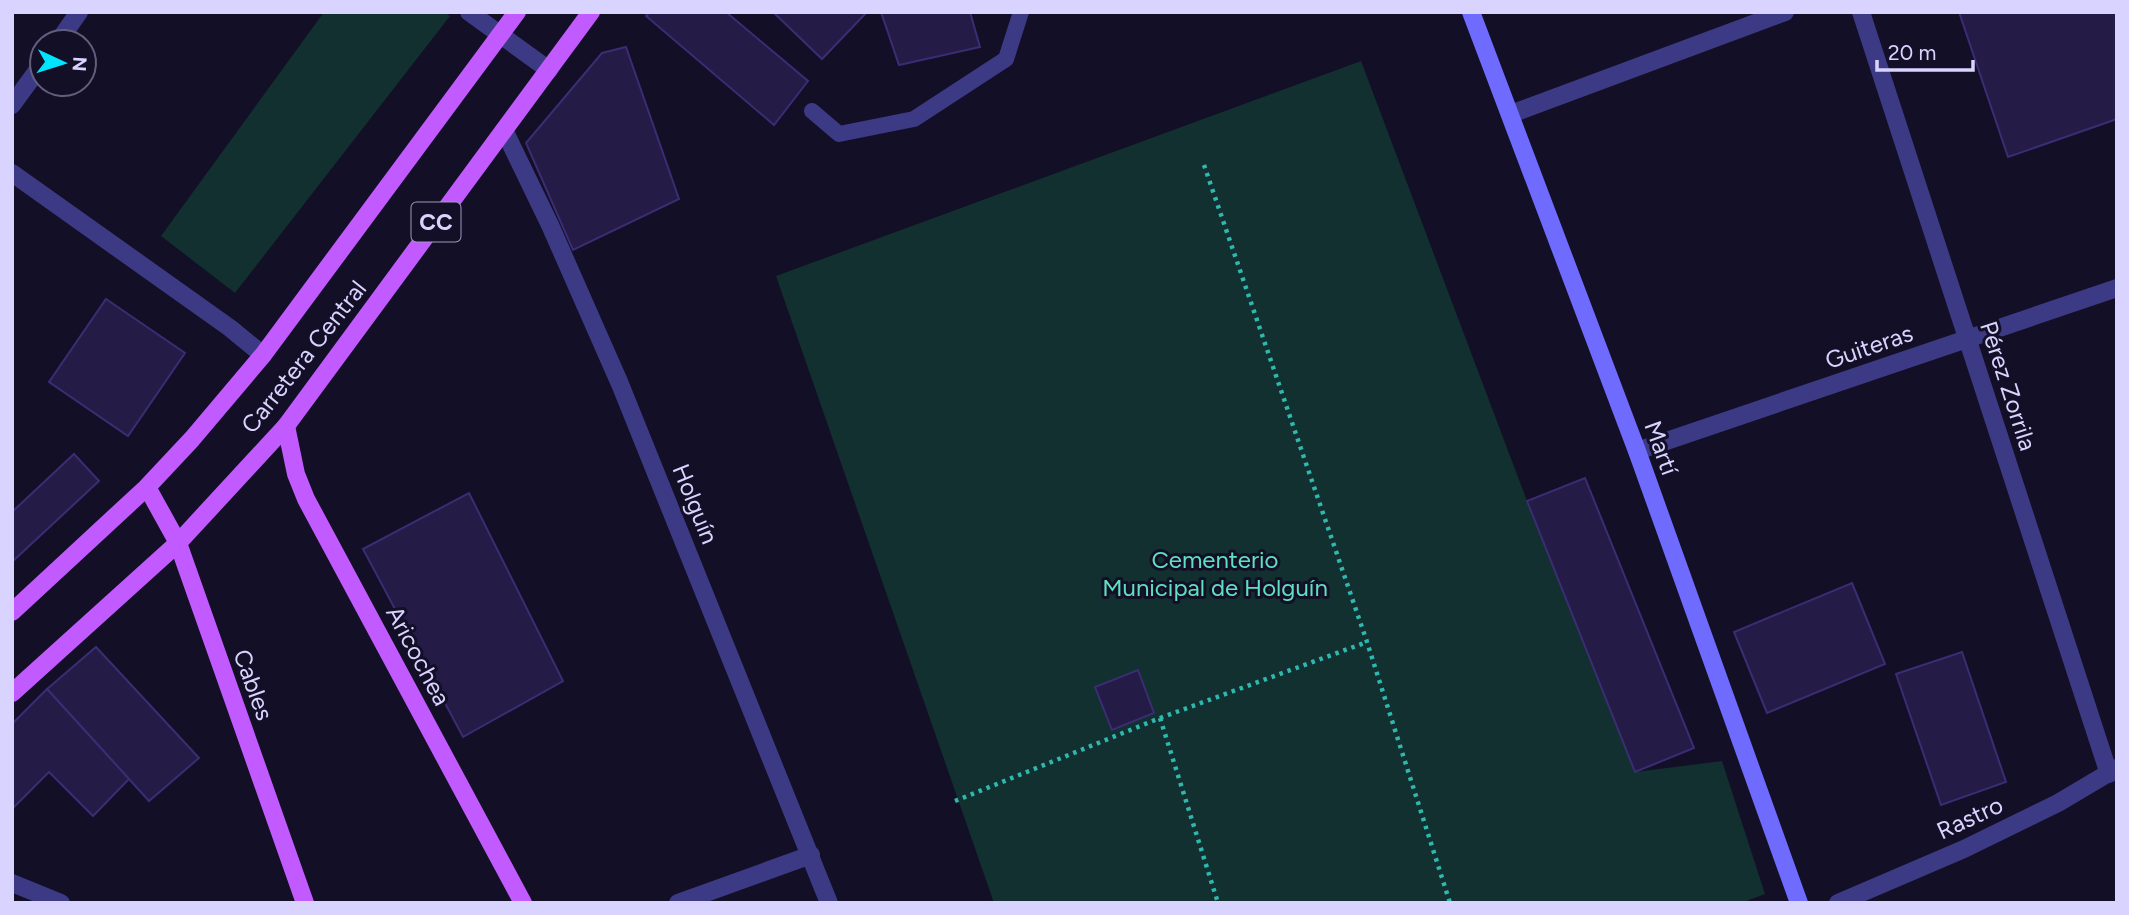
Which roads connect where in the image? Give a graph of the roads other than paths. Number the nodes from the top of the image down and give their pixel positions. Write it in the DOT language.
graph roads {
  1 [pos="79,12"];
  2 [pos="469,12"];
  3 [pos="517,12"];
  4 [pos="592,12"];
  5 [pos="1021,12"];
  6 [pos="1471,12"];
  7 [pos="1785,12"];
  8 [pos="1861,12"];
  9 [pos="68,28"];
  10 [pos="500,35"];
  11 [pos="549,69"];
  12 [pos="28,84"];
  13 [pos="12,106"];
  14 [pos="812,111"];
  15 [pos="1511,114"];
  16 [pos="504,130"];
  17 [pos="12,173"];
  18 [pos="2117,289"];
  19 [pos="1967,339"];
  20 [pos="263,355"];
  21 [pos="286,426"];
  22 [pos="1637,451"];
  23 [pos="147,487"];
  24 [pos="178,543"];
  25 [pos="12,612"];
  26 [pos="15,684"];
  27 [pos="2113,771"];
  28 [pos="811,855"];
  29 [pos="12,883"];
  30 [pos="61,903"];
  31 [pos="305,903"];
  32 [pos="523,903"];
  33 [pos="678,903"];
  34 [pos="829,903"];
  35 [pos="1799,903"];
  36 [pos="1838,903"];
  1 -- 9 [label="street"];
  2 -- 10 [label="street"];
  3 -- 10 [label="main road, Carretera Central / CC"];
  4 -- 11 [label="main road, Carretera Central / CC"];
  5 -- 14 [label="lane"];
  6 -- 15 [label="main road, Martí"];
  7 -- 15 [label="street"];
  8 -- 19 [label="street, Pérez Zorrila"];
  10 -- 11 [label="street"];
  10 -- 20 [label="main road, Carretera Central / CC"];
  11 -- 16 [label="main road, Carretera Central / CC"];
  12 -- 13 [label="street"];
  15 -- 22 [label="main road, Martí"];
  16 -- 21 [label="main road, Carretera Central / CC"];
  16 -- 28 [label="street, Holguín"];
  17 -- 20 [label="street"];
  18 -- 19 [label="street, Guiteras"];
  19 -- 22 [label="street, Guiteras"];
  19 -- 27 [label="street, Pérez Zorrila"];
  20 -- 23 [label="main road, Carretera Central / CC"];
  21 -- 24 [label="main road, Carretera Central / CC"];
  21 -- 32 [label="main road, Aricochea"];
  22 -- 35 [label="main road, Martí"];
  23 -- 24 [label="main road, Cables"];
  23 -- 25 [label="main road, Carretera Central / CC"];
  24 -- 26 [label="main road, Carretera Central / CC"];
  24 -- 31 [label="main road, Cables"];
  27 -- 36 [label="street, Rastro"];
  28 -- 33 [label="street"];
  28 -- 34 [label="street, Holguín"];
  29 -- 30 [label="street"];
}
